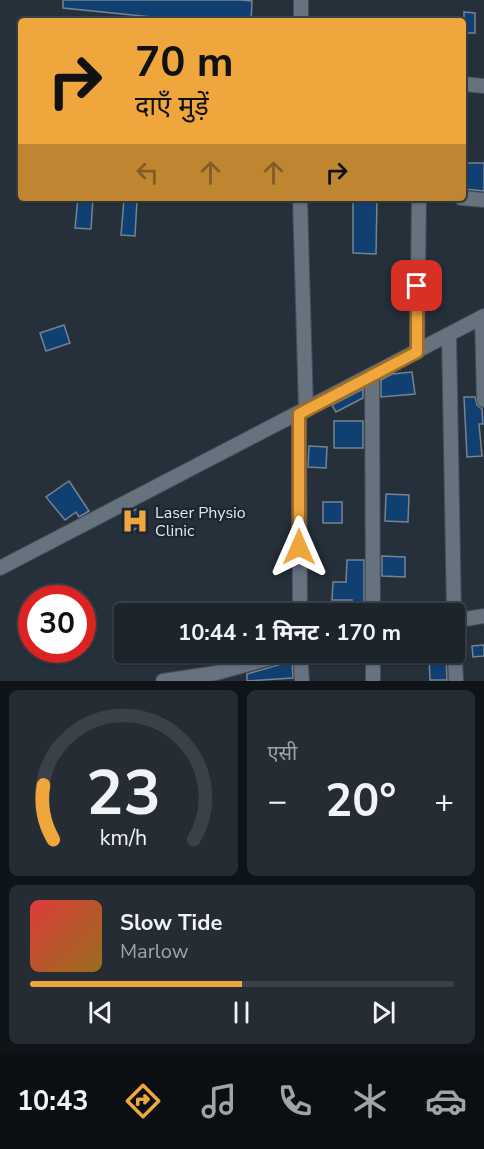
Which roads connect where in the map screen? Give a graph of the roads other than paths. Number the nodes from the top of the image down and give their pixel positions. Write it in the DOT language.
graph roads {
  1 [pos="301,0"];
  2 [pos="301,18"];
  3 [pos="466,84"];
  4 [pos="484,86"];
  5 [pos="466,198"];
  6 [pos="484,200"];
  7 [pos="300,201"];
  8 [pos="418,201"];
  9 [pos="483,316"];
  10 [pos="448,336"];
  11 [pos="417,352"];
  12 [pos="372,375"];
  13 [pos="484,400"];
  14 [pos="302,412"];
  15 [pos="0,568"];
  16 [pos="300,603"];
  17 [pos="373,603"];
  18 [pos="454,603"];
  19 [pos="484,616"];
  20 [pos="465,619"];
  21 [pos="259,663"];
  22 [pos="301,663"];
  23 [pos="373,663"];
  24 [pos="455,663"];
  25 [pos="216,677"];
  26 [pos="163,681"];
  27 [pos="302,681"];
  28 [pos="373,681"];
  29 [pos="456,681"];
  1 -- 2 [label="street"];
  3 -- 4 [label="street"];
  5 -- 6 [label="street"];
  7 -- 14 [label="street"];
  8 -- 11 [label="street"];
  9 -- 10 [label="street"];
  9 -- 13 [label="street"];
  10 -- 11 [label="street"];
  10 -- 18 [label="street"];
  11 -- 12 [label="street"];
  12 -- 14 [label="street"];
  12 -- 17 [label="street"];
  14 -- 15 [label="street"];
  14 -- 16 [label="street"];
  19 -- 20 [label="street"];
  21 -- 25 [label="street"];
  22 -- 27 [label="street"];
  23 -- 28 [label="street"];
  24 -- 29 [label="street"];
  25 -- 26 [label="street"];
}
